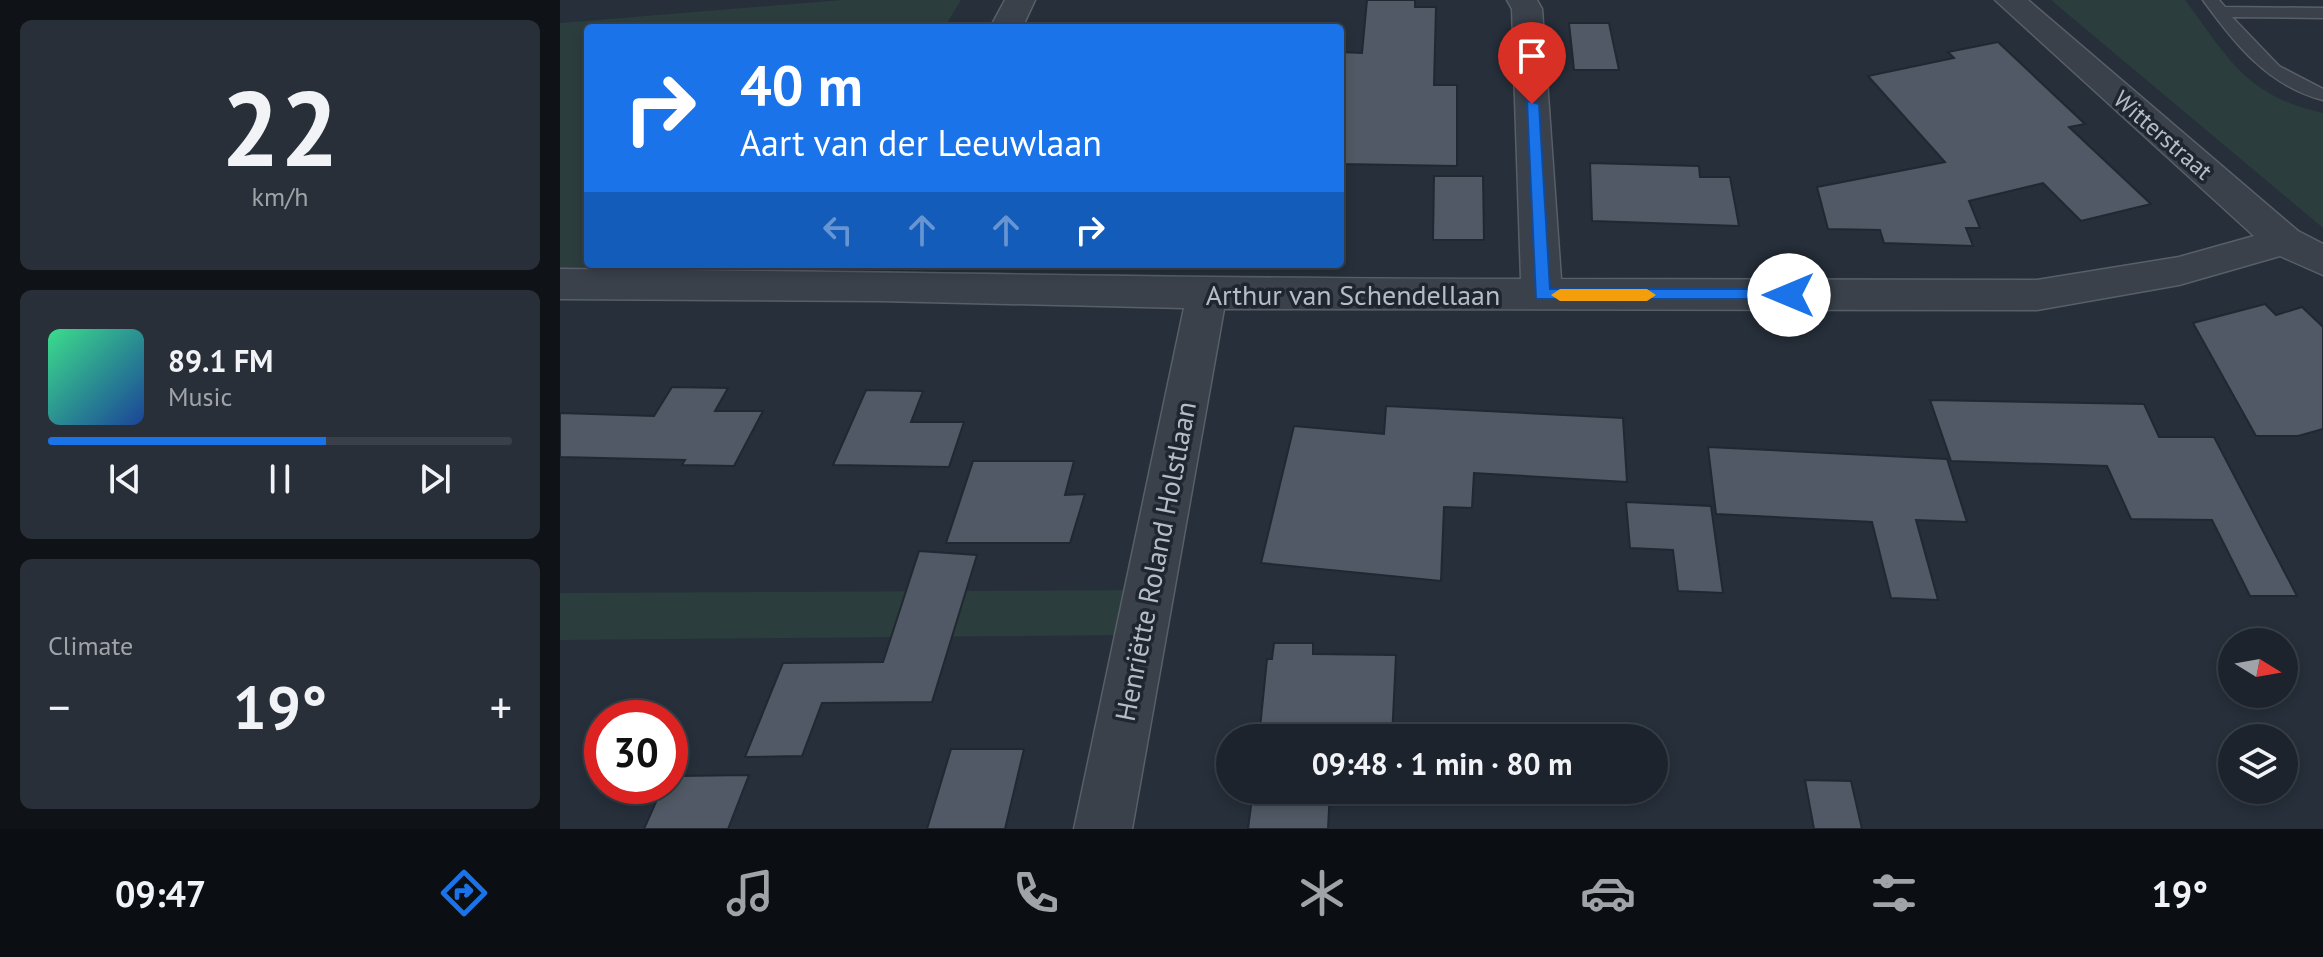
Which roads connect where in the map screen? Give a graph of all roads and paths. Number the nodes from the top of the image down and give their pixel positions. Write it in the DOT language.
graph roads {
  1 [pos="1020,0"];
  2 [pos="1522,0"];
  3 [pos="2010,0"];
  4 [pos="2215,6"];
  5 [pos="2323,13"];
  6 [pos="1008,24"];
  7 [pos="2323,95"];
  8 [pos="2284,241"];
  9 [pos="2323,261"];
  10 [pos="886,275"];
  11 [pos="560,284"];
  12 [pos="1207,294"];
  13 [pos="1542,295"];
  14 [pos="1103,829"];
  1 -- 6 [label="street"];
  2 -- 13 [label="street"];
  3 -- 8 [label="street, Witterstraat"];
  4 -- 5 [label="lane"];
  4 -- 7 [label="lane"];
  8 -- 9 [label="street, Witterstraat"];
  8 -- 13 [label="street, Arthur van Schendellaan"];
  10 -- 11 [label="street, Arthur van Schendellaan"];
  10 -- 12 [label="street, Arthur van Schendellaan"];
  12 -- 13 [label="street, Arthur van Schendellaan"];
  12 -- 14 [label="street, Henriëtte Roland Holstlaan"];
}
